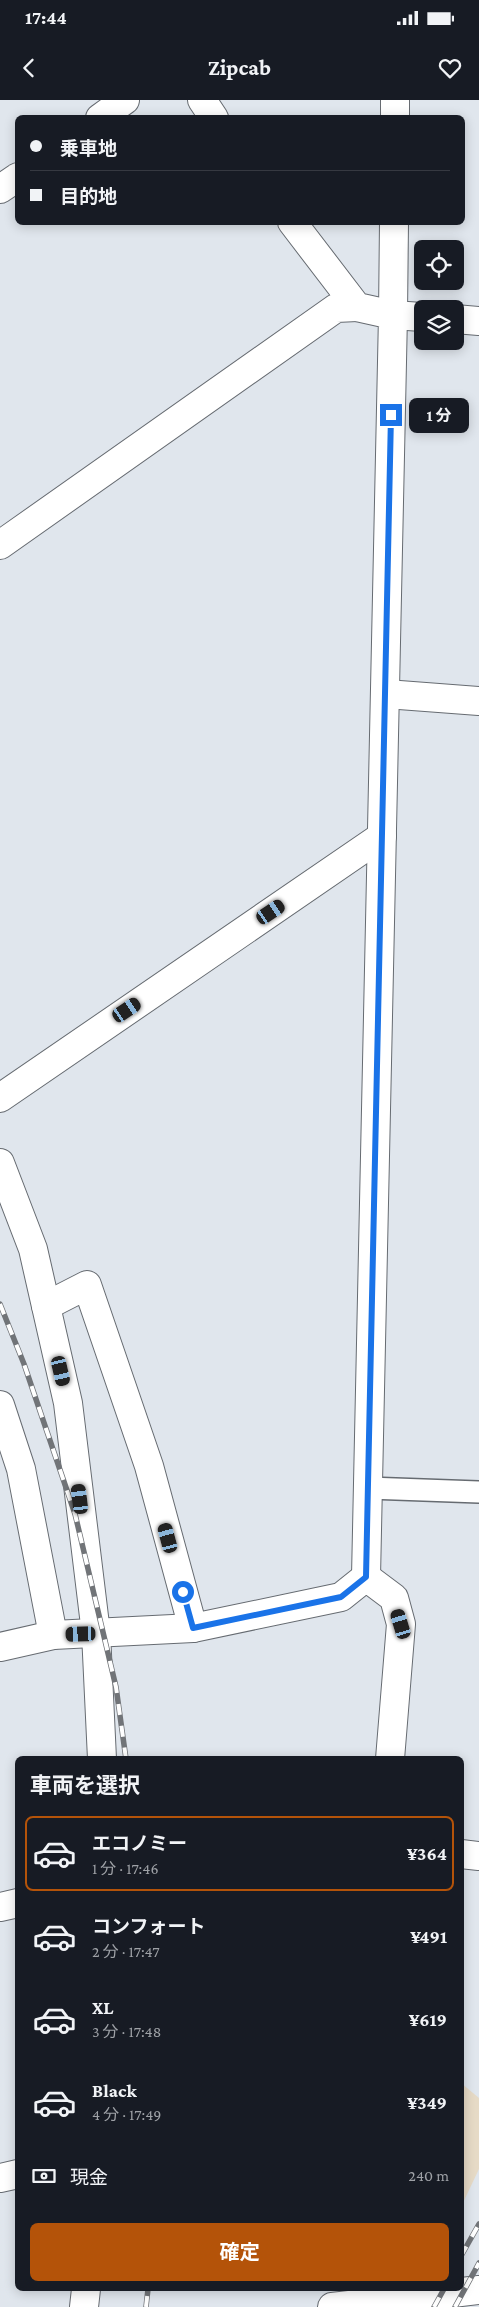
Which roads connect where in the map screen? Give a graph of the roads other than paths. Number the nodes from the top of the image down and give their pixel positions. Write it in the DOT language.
graph roads {
  1 [pos="125,100"];
  2 [pos="202,100"];
  3 [pos="395,100"];
  4 [pos="104,115"];
  5 [pos="212,115"];
  6 [pos="395,115"];
  7 [pos="15,178"];
  8 [pos="0,189"];
  9 [pos="294,225"];
  10 [pos="394,225"];
  11 [pos="357,307"];
  12 [pos="393,315"];
  13 [pos="414,316"];
  14 [pos="464,320"];
  15 [pos="479,321"];
  16 [pos="0,545"];
  17 [pos="386,694"];
  18 [pos="479,701"];
  19 [pos="382,836"];
  20 [pos="0,1098"];
  21 [pos="0,1163"];
  22 [pos="46,1306"];
  23 [pos="0,1405"];
  24 [pos="368,1488"];
  25 [pos="479,1492"];
  26 [pos="366,1577"];
  27 [pos="193,1628"];
  28 [pos="96,1633"];
  29 [pos="53,1635"];
  30 [pos="0,1647"];
  31 [pos="102,1756"];
  32 [pos="390,1756"];
  33 [pos="464,1854"];
  34 [pos="479,1856"];
  35 [pos="15,1904"];
  36 [pos="0,1907"];
  37 [pos="15,2175"];
  38 [pos="0,2178"];
  39 [pos="479,2290"];
  40 [pos="86,2291"];
  41 [pos="84,2307"];
  42 [pos="332,2307"];
  1 -- 4 [label="street"];
  2 -- 5 [label="street"];
  3 -- 6 [label="street"];
  7 -- 8 [label="street"];
  9 -- 11 [label="street"];
  10 -- 12 [label="street"];
  11 -- 12 [label="street"];
  11 -- 16 [label="street"];
  12 -- 13 [label="street"];
  12 -- 17 [label="street"];
  14 -- 15 [label="street"];
  17 -- 18 [label="street"];
  17 -- 19 [label="street"];
  19 -- 20 [label="street"];
  19 -- 24 [label="street"];
  21 -- 22 [label="street"];
  22 -- 27 [label="street"];
  22 -- 28 [label="street"];
  23 -- 29 [label="street"];
  24 -- 25 [label="lane"];
  24 -- 26 [label="street"];
  26 -- 27 [label="street"];
  26 -- 32 [label="street"];
  27 -- 28 [label="street"];
  28 -- 29 [label="street"];
  28 -- 31 [label="street"];
  29 -- 30 [label="street"];
  33 -- 34 [label="street"];
  35 -- 36 [label="street"];
  37 -- 38 [label="street"];
  39 -- 42 [label="street"];
  40 -- 41 [label="street"];
}
